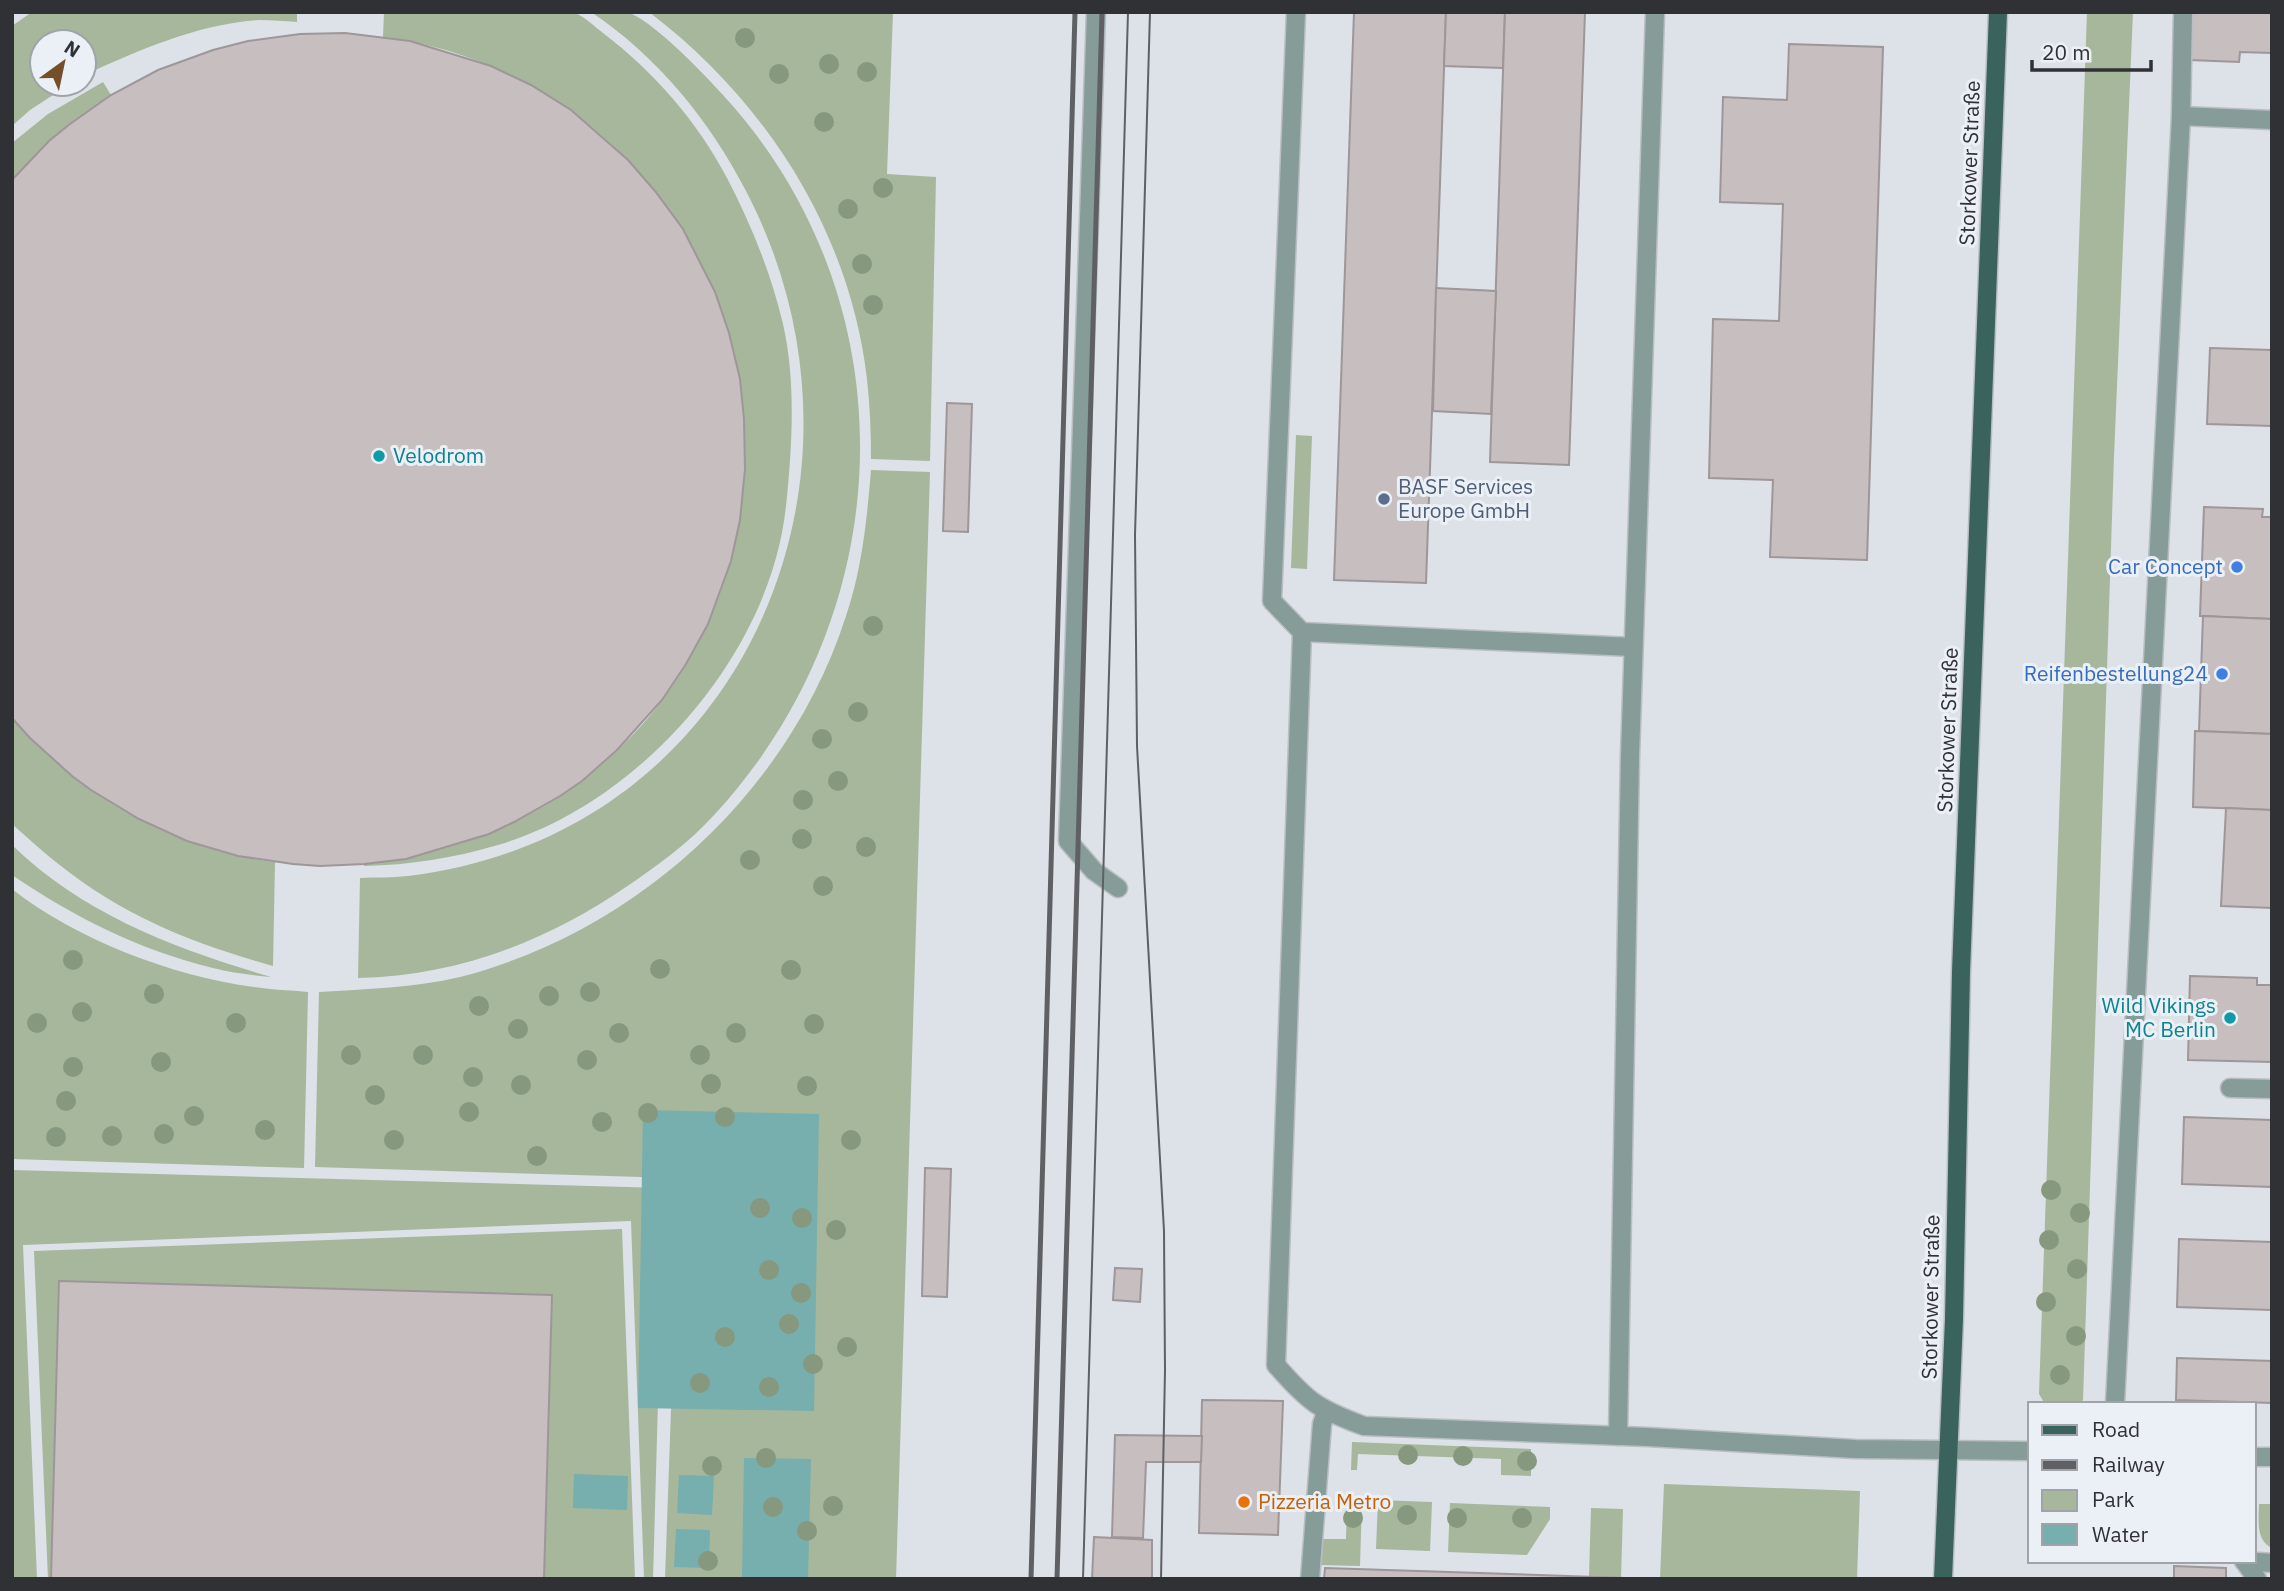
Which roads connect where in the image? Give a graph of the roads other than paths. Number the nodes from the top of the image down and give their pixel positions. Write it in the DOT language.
graph roads {
  1 [pos="1096,12"];
  2 [pos="1296,12"];
  3 [pos="1655,12"];
  4 [pos="1998,12"];
  5 [pos="2183,12"];
  6 [pos="2181,116"];
  7 [pos="2272,120"];
  8 [pos="1302,632"];
  9 [pos="1633,647"];
  10 [pos="1118,888"];
  11 [pos="2230,1088"];
  12 [pos="2272,1089"];
  13 [pos="2115,1402"];
  14 [pos="1326,1412"];
  15 [pos="1618,1436"];
  16 [pos="1950,1449"];
  17 [pos="2028,1451"];
  18 [pos="2245,1563"];
  19 [pos="1310,1579"];
  20 [pos="1943,1579"];
  21 [pos="2257,1579"];
  1 -- 10 [label="street"];
  2 -- 8 [label="street"];
  3 -- 9 [label="street"];
  4 -- 16 [label="main road, Storkower Straße"];
  5 -- 6 [label="street"];
  6 -- 7 [label="street"];
  6 -- 13 [label="street"];
  8 -- 9 [label="street"];
  8 -- 14 [label="street"];
  9 -- 15 [label="street"];
  11 -- 12 [label="street"];
  14 -- 15 [label="street"];
  14 -- 19 [label="street"];
  15 -- 16 [label="street"];
  16 -- 17 [label="street"];
  16 -- 20 [label="main road, Storkower Straße"];
  18 -- 21 [label="street"];
}
